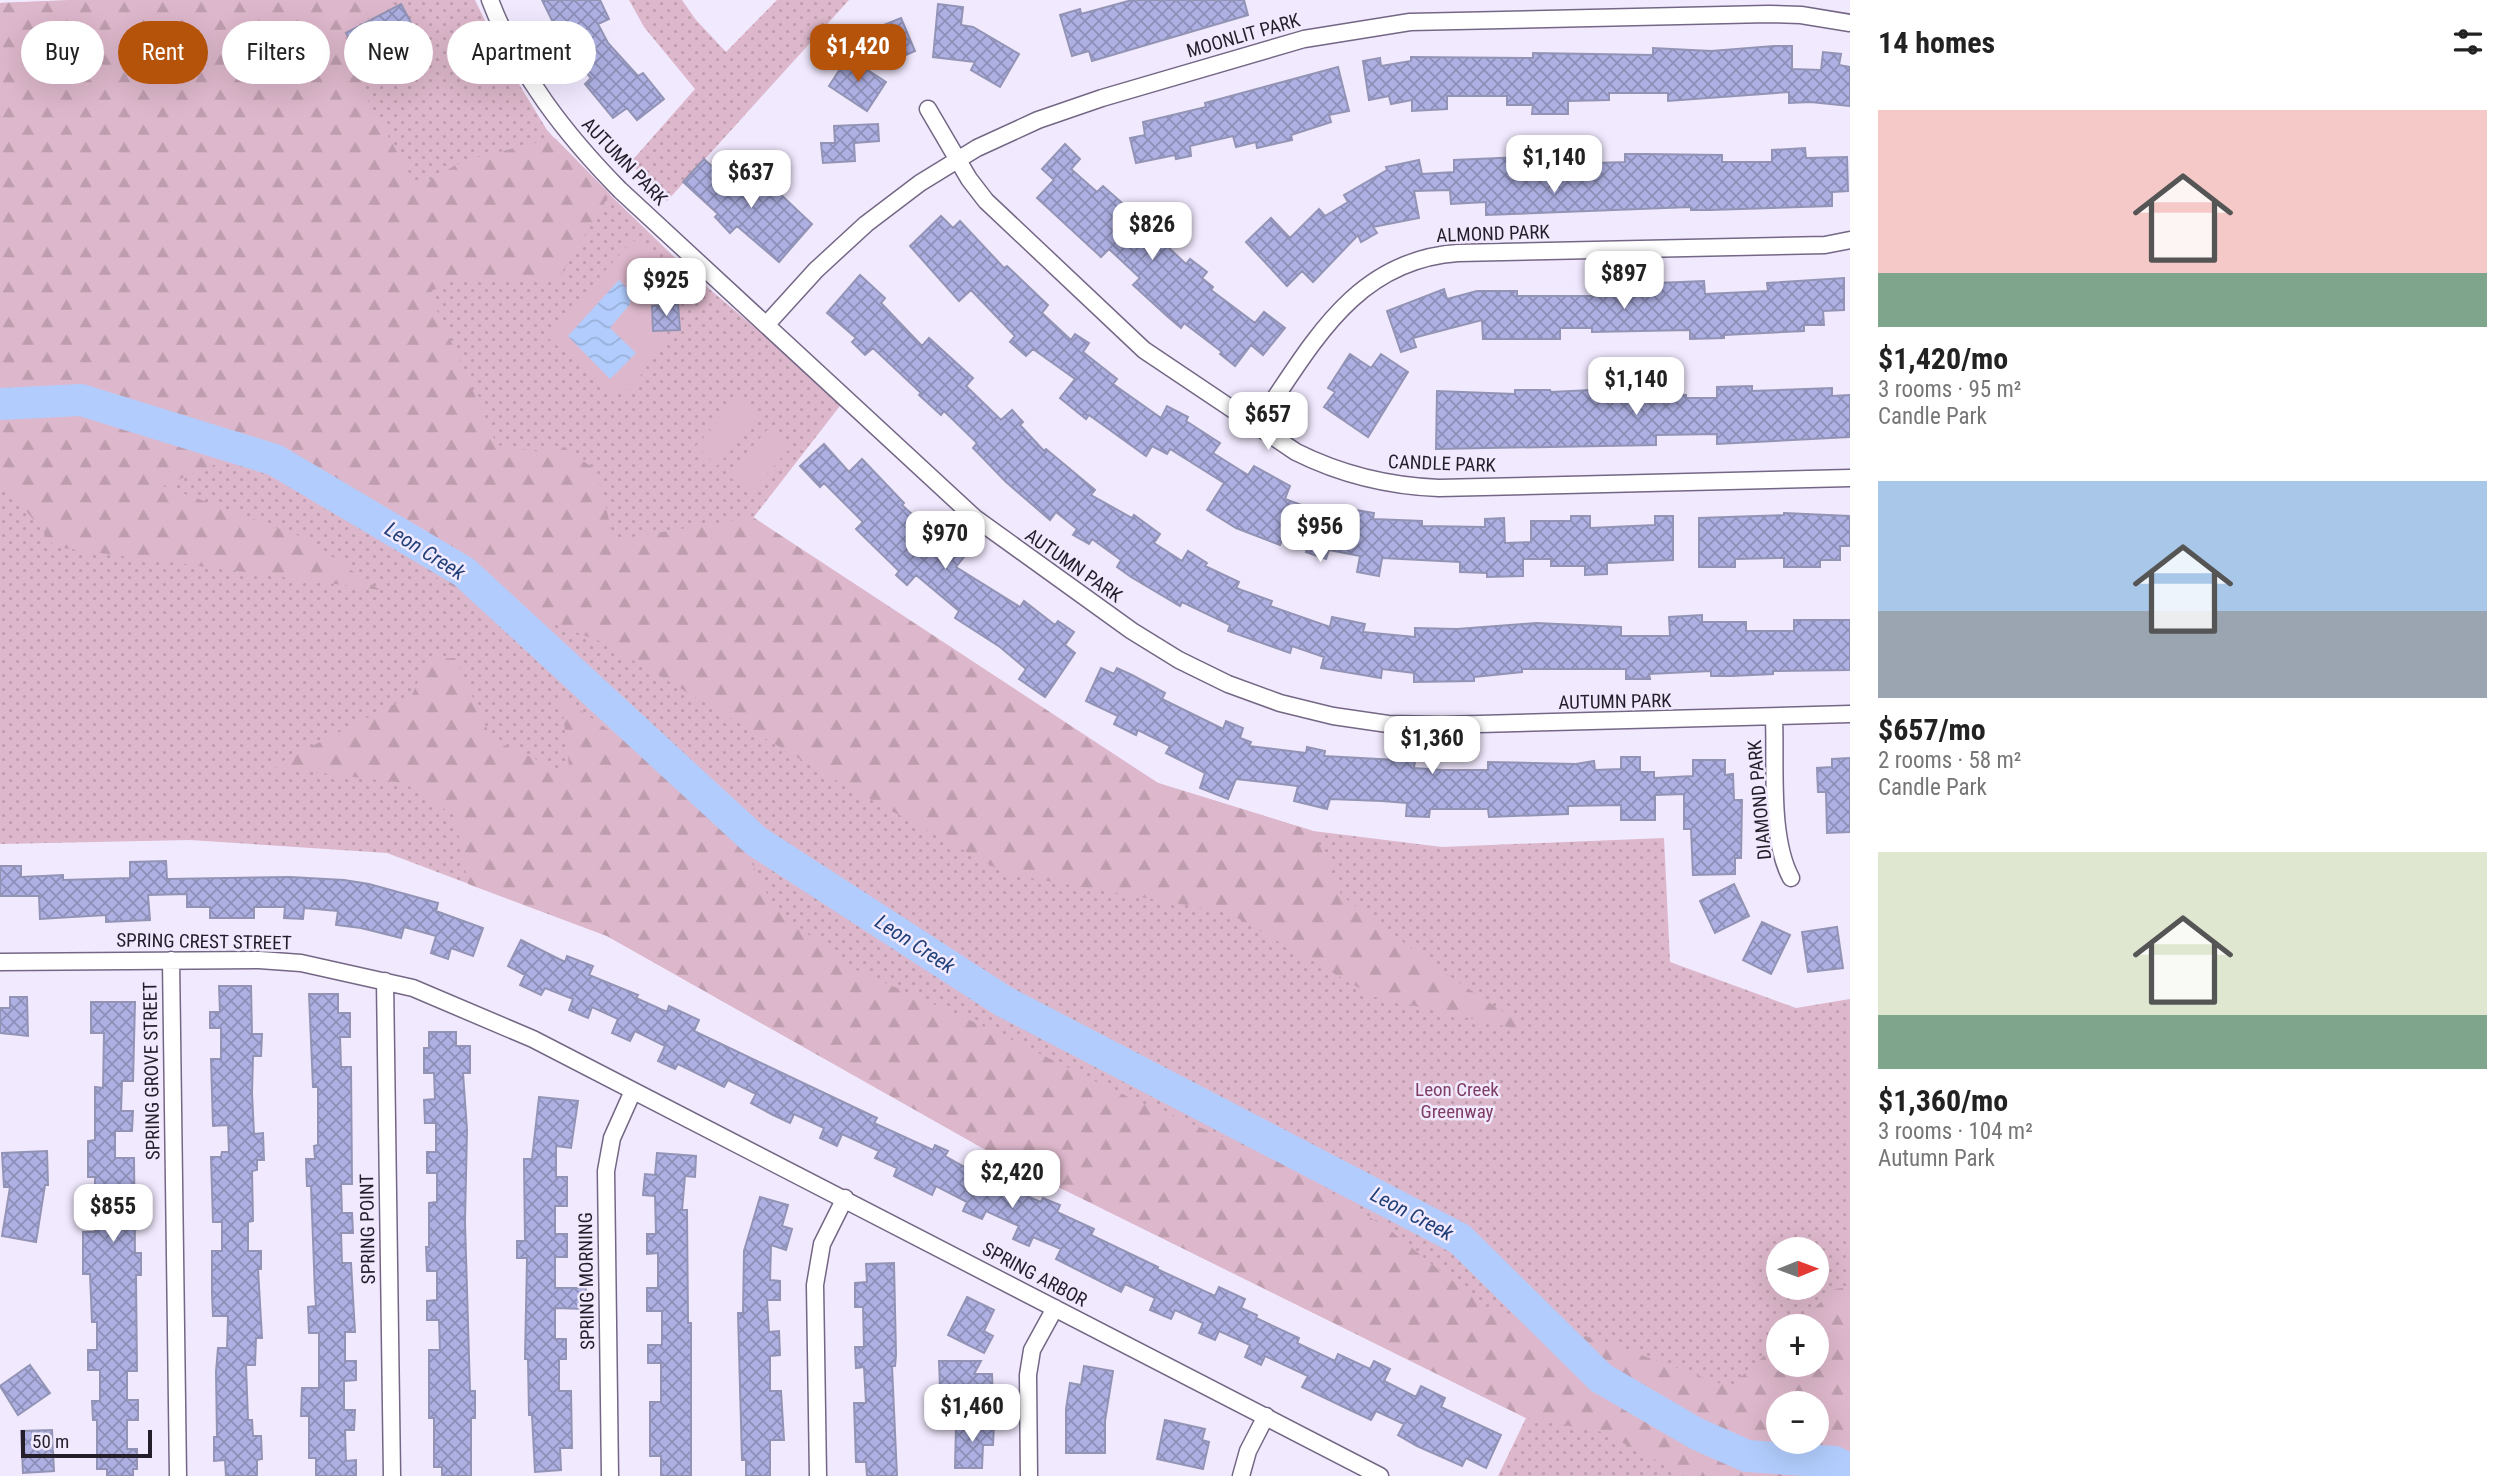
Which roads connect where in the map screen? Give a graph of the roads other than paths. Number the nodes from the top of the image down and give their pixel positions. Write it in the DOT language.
graph roads {
  1 [pos="490,0"];
  2 [pos="1850,23"];
  3 [pos="928,109"];
  4 [pos="957,160"];
  5 [pos="1850,240"];
  6 [pos="766,325"];
  7 [pos="1256,426"];
  8 [pos="1850,478"];
  9 [pos="1850,714"];
  10 [pos="1774,718"];
  11 [pos="1791,878"];
  12 [pos="171,960"];
  13 [pos="0,962"];
  14 [pos="385,981"];
  15 [pos="633,1091"];
  16 [pos="845,1198"];
  17 [pos="1055,1308"];
  18 [pos="1266,1416"];
  19 [pos="178,1476"];
  20 [pos="392,1476"];
  21 [pos="610,1476"];
  22 [pos="818,1476"];
  23 [pos="1029,1476"];
  24 [pos="1241,1476"];
  25 [pos="1380,1476"];
  1 -- 6 [label="street, AUTUMN PARK"];
  2 -- 4 [label="street, MOONLIT PARK"];
  3 -- 4 [label="street, CANDLE PARK"];
  4 -- 6 [label="street, MOONLIT PARK"];
  4 -- 7 [label="street, CANDLE PARK"];
  5 -- 7 [label="street, ALMOND PARK"];
  6 -- 10 [label="street, AUTUMN PARK"];
  7 -- 8 [label="street, CANDLE PARK"];
  9 -- 10 [label="street, AUTUMN PARK"];
  10 -- 11 [label="street, DIAMOND PARK"];
  12 -- 13 [label="street, SPRING CREST STREET"];
  12 -- 14 [label="street, SPRING CREST STREET"];
  12 -- 19 [label="street, SPRING GROVE STREET"];
  14 -- 15 [label="street, SPRING CREST STREET"];
  14 -- 20 [label="street, SPRING POINT"];
  15 -- 16 [label="street, SPRING ARBOR"];
  15 -- 21 [label="street, SPRING MORNING"];
  16 -- 17 [label="street, SPRING ARBOR"];
  16 -- 22 [label="street"];
  17 -- 18 [label="street, SPRING ARBOR"];
  17 -- 23 [label="street"];
  18 -- 24 [label="street"];
  18 -- 25 [label="street, SPRING ARBOR"];
}
